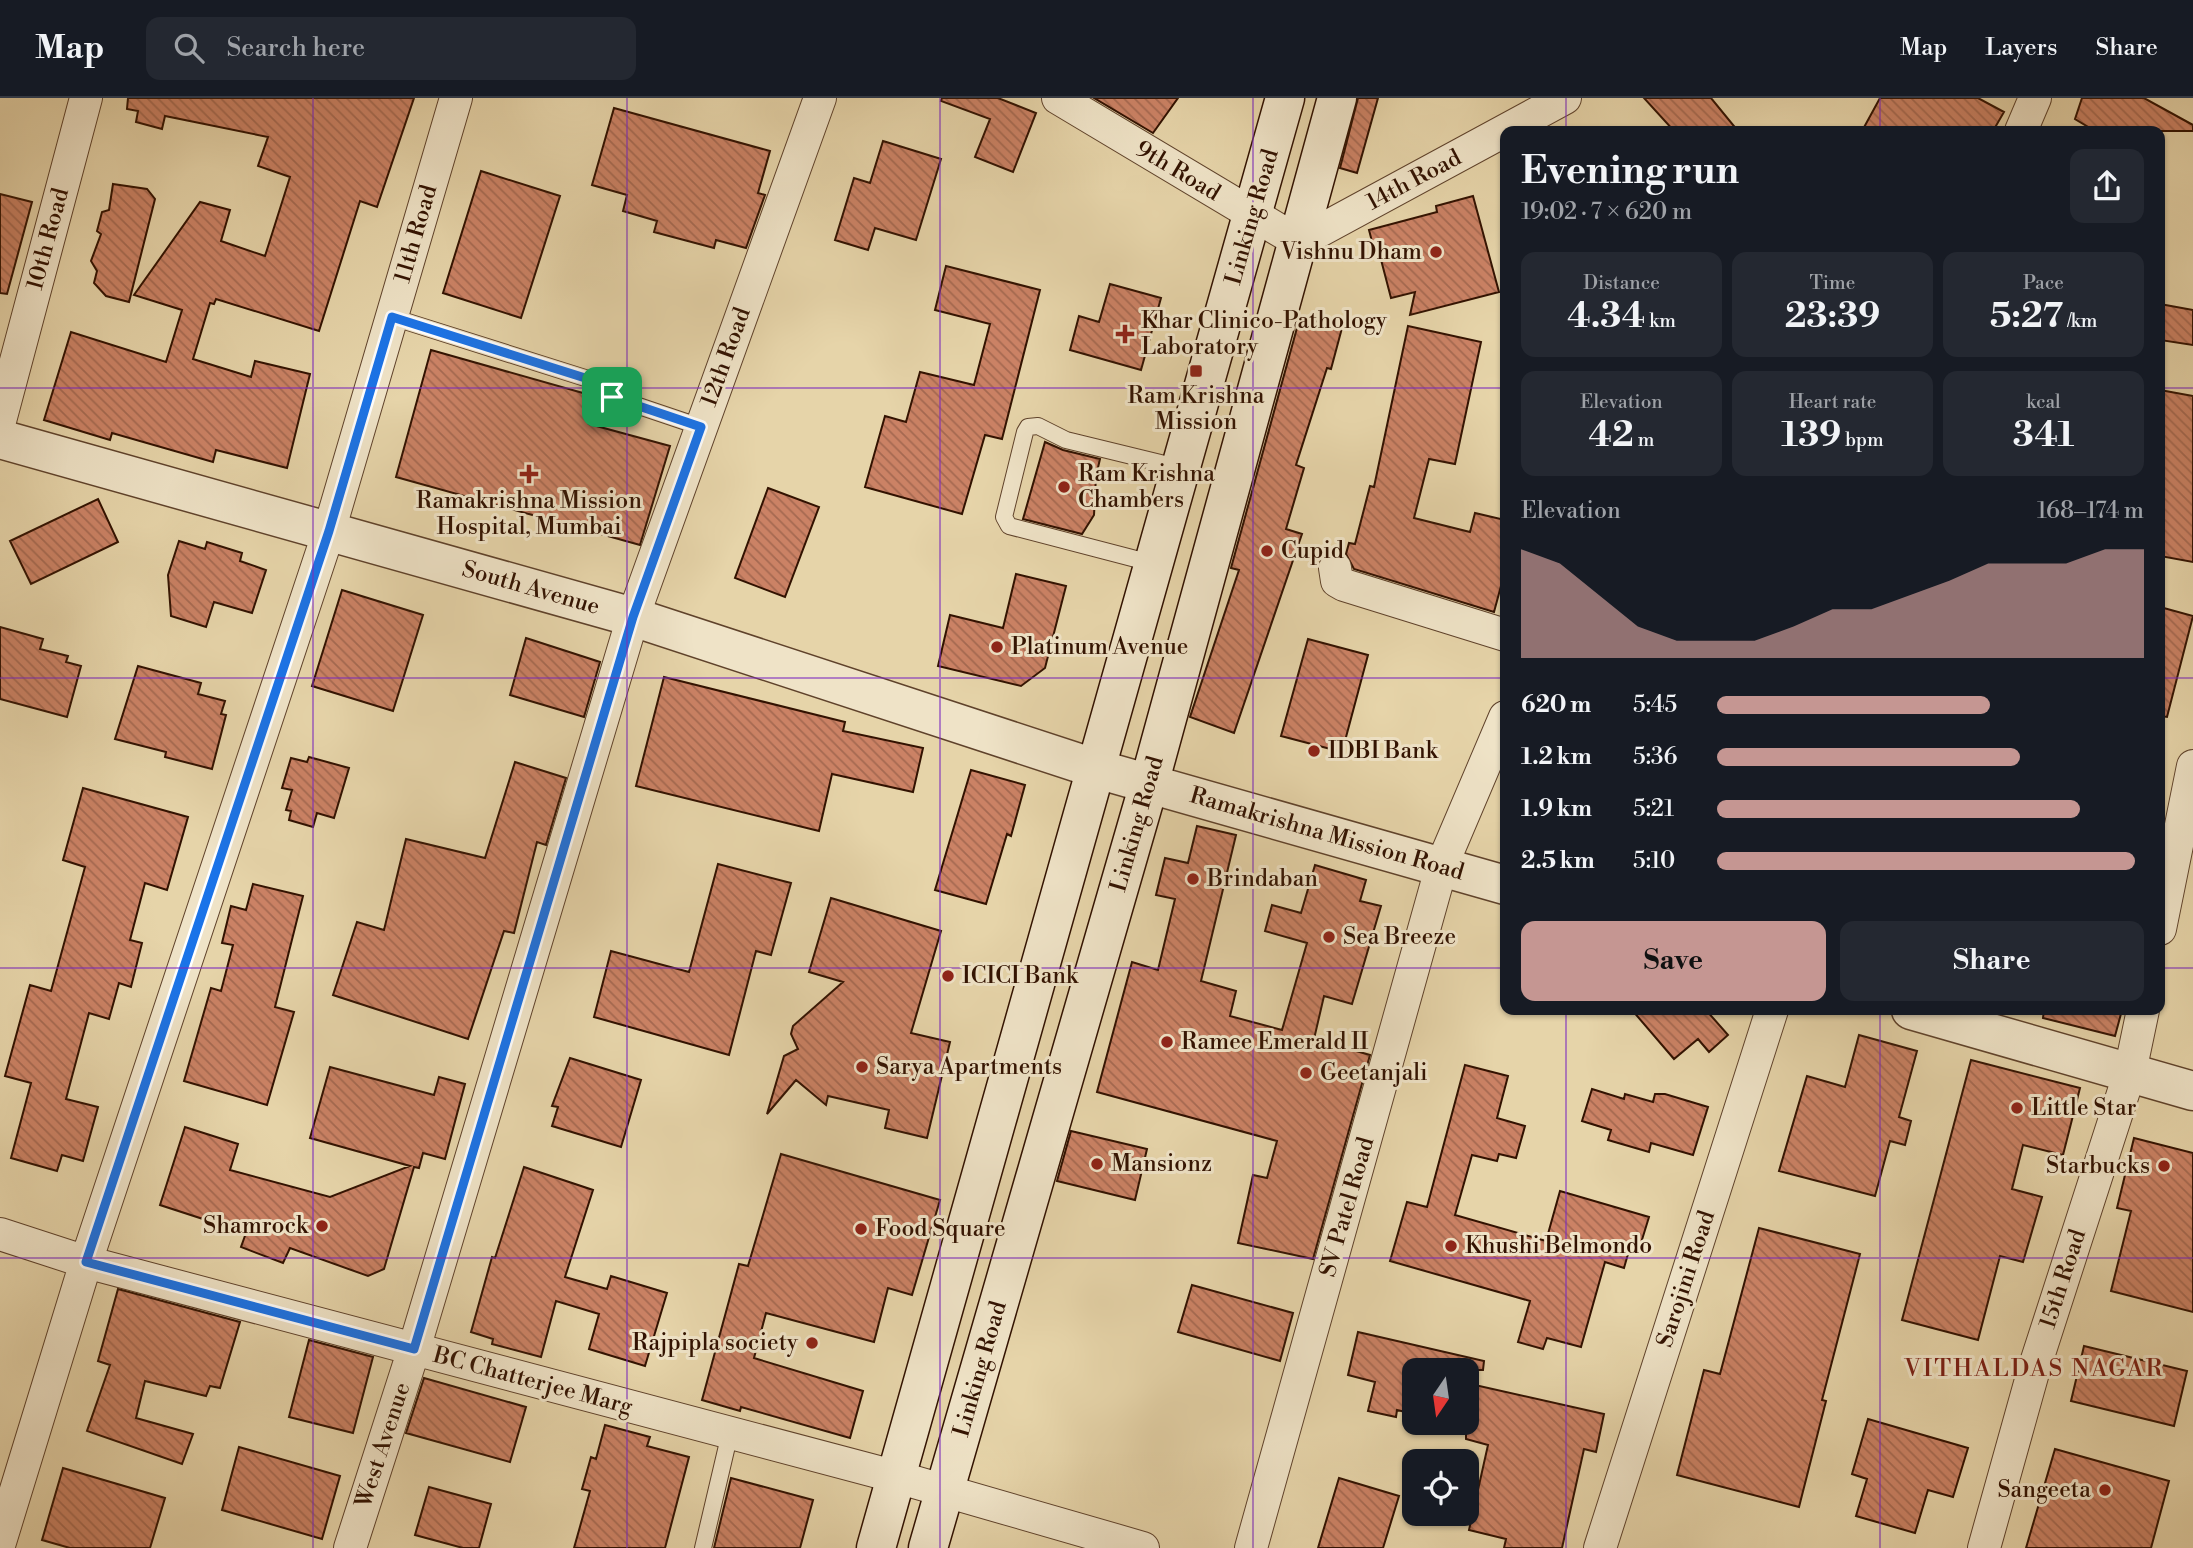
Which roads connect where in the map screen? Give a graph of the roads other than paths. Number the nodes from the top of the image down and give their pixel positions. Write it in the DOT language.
graph roads {
  1 [pos="86,98"];
  2 [pos="456,98"];
  3 [pos="820,98"];
  4 [pos="1058,98"];
  5 [pos="1285,98"];
  6 [pos="1337,98"];
  7 [pos="1565,98"];
  8 [pos="2035,98"];
  9 [pos="1513,126"];
  10 [pos="2023,126"];
  11 [pos="1500,133"];
  12 [pos="1252,216"];
  13 [pos="1299,242"];
  14 [pos="392,317"];
  15 [pos="0,421"];
  16 [pos="701,427"];
  17 [pos="0,439"];
  18 [pos="1182,468"];
  19 [pos="329,531"];
  20 [pos="1155,564"];
  21 [pos="1335,568"];
  22 [pos="633,617"];
  23 [pos="1500,633"];
  24 [pos="1500,729"];
  25 [pos="2193,766"];
  26 [pos="1097,769"];
  27 [pos="1149,784"];
  28 [pos="1442,865"];
  29 [pos="1500,883"];
  30 [pos="2165,904"];
  31 [pos="1770,1015"];
  32 [pos="1929,1015"];
  33 [pos="2142,1015"];
  34 [pos="2130,1072"];
  35 [pos="2193,1091"];
  36 [pos="0,1234"];
  37 [pos="86,1262"];
  38 [pos="414,1349"];
  39 [pos="730,1433"];
  40 [pos="897,1477"];
  41 [pos="945,1490"];
  42 [pos="0,1542"];
  43 [pos="350,1548"];
  44 [pos="702,1548"];
  45 [pos="876,1548"];
  46 [pos="928,1548"];
  47 [pos="1143,1548"];
  48 [pos="1251,1548"];
  49 [pos="1600,1548"];
  50 [pos="1984,1548"];
  1 -- 15 [label="street, 10th Road"];
  2 -- 14 [label="street, 11th Road"];
  3 -- 16 [label="street, 12th Road"];
  4 -- 12 [label="street, 9th Road"];
  5 -- 12 [label="main road, Linking Road"];
  6 -- 13 [label="main road, Linking Road"];
  7 -- 9 [label="street, 14th Road"];
  8 -- 10 [label="street"];
  11 -- 13 [label="street, 14th Road"];
  12 -- 13 [label="street, 9th Road"];
  12 -- 18 [label="main road, Linking Road"];
  13 -- 27 [label="main road, Linking Road"];
  14 -- 16 [label="lane"];
  14 -- 19 [label="street, 11th Road"];
  16 -- 22 [label="street, 12th Road"];
  17 -- 19 [label="main road, South Avenue"];
  18 -- 20 [label="main road, Linking Road"];
  18 -- 20 [label="lane"];
  19 -- 22 [label="main road, South Avenue"];
  19 -- 37 [label="street, 11th Road"];
  20 -- 26 [label="main road, Linking Road"];
  21 -- 23 [label="street"];
  22 -- 26 [label="main road, South Avenue"];
  22 -- 38 [label="street, West Avenue"];
  24 -- 28 [label="street, SV Patel Road"];
  25 -- 30 [label="street"];
  26 -- 27 [label="main road, Ramakrishna Mission Road"];
  26 -- 40 [label="main road, Linking Road"];
  27 -- 28 [label="main road, Ramakrishna Mission Road"];
  27 -- 41 [label="main road, Linking Road"];
  28 -- 29 [label="main road, Ramakrishna Mission Road"];
  28 -- 48 [label="street, SV Patel Road"];
  31 -- 49 [label="street, Sarojini Road"];
  32 -- 34 [label="main road"];
  33 -- 34 [label="street, 15th Road"];
  34 -- 35 [label="main road"];
  34 -- 50 [label="street, 15th Road"];
  36 -- 37 [label="street, BC Chatterjee Marg"];
  37 -- 38 [label="street, BC Chatterjee Marg"];
  37 -- 42 [label="street, 11th Road"];
  38 -- 39 [label="street, BC Chatterjee Marg"];
  38 -- 43 [label="street, West Avenue"];
  39 -- 40 [label="street, BC Chatterjee Marg"];
  39 -- 44 [label="lane"];
  40 -- 41 [label="street, BC Chatterjee Marg"];
  40 -- 45 [label="main road, Linking Road"];
  41 -- 46 [label="main road, Linking Road"];
  41 -- 47 [label="street, BC Chatterjee Marg"];
}
